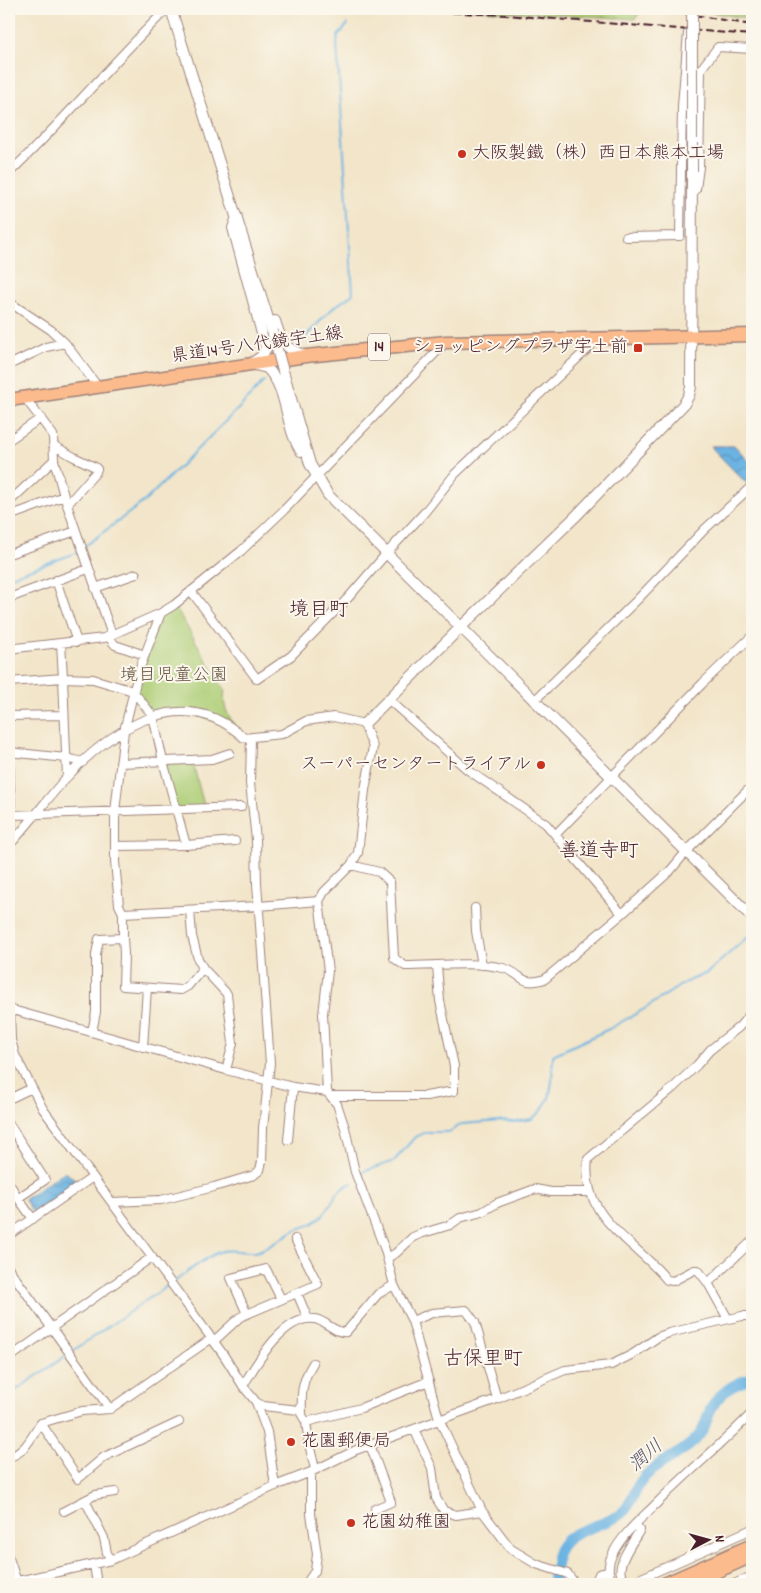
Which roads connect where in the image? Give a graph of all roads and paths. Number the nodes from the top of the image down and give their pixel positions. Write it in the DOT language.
graph roads {
  1 [pos="171,9"];
  2 [pos="691,9"];
  3 [pos="162,15"];
  4 [pos="752,49"];
  5 [pos="9,173"];
  6 [pos="237,217"];
  7 [pos="691,226"];
  8 [pos="242,235"];
  9 [pos="626,236"];
  10 [pos="9,302"];
  11 [pos="752,335"];
  12 [pos="692,337"];
  13 [pos="599,338"];
  14 [pos="446,342"];
  15 [pos="65,343"];
  16 [pos="306,356"];
  17 [pos="9,365"];
  18 [pos="249,365"];
  19 [pos="98,387"];
  20 [pos="25,398"];
  21 [pos="9,400"];
  22 [pos="41,418"];
  23 [pos="9,440"];
  24 [pos="53,445"];
  25 [pos="54,460"];
  26 [pos="310,464"];
  27 [pos="315,475"];
  28 [pos="752,486"];
  29 [pos="64,496"];
  30 [pos="9,502"];
  31 [pos="67,505"];
  32 [pos="9,516"];
  33 [pos="76,531"];
  34 [pos="9,554"];
  35 [pos="386,554"];
  36 [pos="88,569"];
  37 [pos="136,574"];
  38 [pos="56,580"];
  39 [pos="95,588"];
  40 [pos="191,591"];
  41 [pos="9,596"];
  42 [pos="161,613"];
  43 [pos="460,628"];
  44 [pos="110,636"];
  45 [pos="752,636"];
  46 [pos="77,642"];
  47 [pos="61,643"];
  48 [pos="9,652"];
  49 [pos="146,655"];
  50 [pos="63,678"];
  51 [pos="9,682"];
  52 [pos="133,691"];
  53 [pos="389,700"];
  54 [pos="534,701"];
  55 [pos="63,715"];
  56 [pos="9,716"];
  57 [pos="153,716"];
  58 [pos="364,724"];
  59 [pos="124,731"];
  60 [pos="251,738"];
  61 [pos="9,752"];
  62 [pos="230,753"];
  63 [pos="9,758"];
  64 [pos="66,758"];
  65 [pos="163,761"];
  66 [pos="83,762"];
  67 [pos="120,762"];
  68 [pos="67,777"];
  69 [pos="611,777"];
  70 [pos="752,786"];
  71 [pos="240,808"];
  72 [pos="176,810"];
  73 [pos="115,812"];
  74 [pos="34,814"];
  75 [pos="11,815"];
  76 [pos="556,834"];
  77 [pos="235,841"];
  78 [pos="186,844"];
  79 [pos="115,846"];
  80 [pos="686,852"];
  81 [pos="351,865"];
  82 [pos="319,900"];
  83 [pos="259,906"];
  84 [pos="475,908"];
  85 [pos="190,910"];
  86 [pos="123,913"];
  87 [pos="622,914"];
  88 [pos="752,918"];
  89 [pos="123,938"];
  90 [pos="482,965"];
  91 [pos="437,966"];
  92 [pos="203,968"];
  93 [pos="147,988"];
  94 [pos="9,1009"];
  95 [pos="752,1012"];
  96 [pos="92,1032"];
  97 [pos="144,1047"];
  98 [pos="226,1070"];
  99 [pos="269,1080"];
  100 [pos="293,1087"];
  101 [pos="32,1088"];
  102 [pos="328,1094"];
  103 [pos="9,1100"];
  104 [pos="9,1124"];
  105 [pos="288,1140"];
  106 [pos="93,1177"];
  107 [pos="10,1187"];
  108 [pos="589,1192"];
  109 [pos="18,1198"];
  110 [pos="112,1202"];
  111 [pos="33,1219"];
  112 [pos="9,1235"];
  113 [pos="295,1239"];
  114 [pos="752,1241"];
  115 [pos="152,1257"];
  116 [pos="387,1258"];
  117 [pos="9,1269"];
  118 [pos="708,1283"];
  119 [pos="394,1285"];
  120 [pos="297,1293"];
  121 [pos="281,1299"];
  122 [pos="247,1314"];
  123 [pos="752,1316"];
  124 [pos="308,1319"];
  125 [pos="728,1319"];
  126 [pos="412,1321"];
  127 [pos="50,1328"];
  128 [pos="213,1340"];
  129 [pos="9,1358"];
  130 [pos="313,1363"];
  131 [pos="428,1381"];
  132 [pos="243,1386"];
  133 [pos="497,1399"];
  134 [pos="256,1402"];
  135 [pos="110,1409"];
  136 [pos="302,1413"];
  137 [pos="752,1413"];
  138 [pos="439,1419"];
  139 [pos="179,1422"];
  140 [pos="306,1422"];
  141 [pos="41,1423"];
  142 [pos="414,1429"];
  143 [pos="370,1445"];
  144 [pos="9,1457"];
  145 [pos="313,1471"];
  146 [pos="275,1486"];
  147 [pos="115,1492"];
  148 [pos="85,1500"];
  149 [pos="375,1509"];
  150 [pos="64,1511"];
  151 [pos="482,1511"];
  152 [pos="635,1524"];
  153 [pos="752,1529"];
  154 [pos="752,1545"];
  155 [pos="752,1556"];
  156 [pos="9,1558"];
  157 [pos="111,1560"];
  158 [pos="94,1565"];
  159 [pos="608,1572"];
  160 [pos="752,1576"];
  161 [pos="42,1580"];
  162 [pos="13,1583"];
  163 [pos="97,1584"];
  164 [pos="306,1584"];
  165 [pos="575,1584"];
  166 [pos="595,1584"];
  167 [pos="613,1584"];
  168 [pos="627,1584"];
  169 [pos="664,1584"];
  170 [pos="689,1584"];
  171 [pos="734,1584"];
  1 -- 6 [label="street"];
  2 -- 7 [label="street, bridge"];
  2 -- 9 [label="street"];
  3 -- 5 [label="street"];
  4 -- 7 [label="street"];
  6 -- 8 [label="street"];
  6 -- 18 [label="street"];
  7 -- 12 [label="street"];
  8 -- 16 [label="street"];
  8 -- 26 [label="street, bridge"];
  10 -- 15 [label="street"];
  11 -- 12 [label="main road, 県道14号八代鏡宇土線 / 14"];
  12 -- 13 [label="main road, 県道14号八代鏡宇土線 / 14"];
  12 -- 43 [label="street"];
  13 -- 14 [label="main road, 県道14号八代鏡宇土線 / 14"];
  13 -- 35 [label="street"];
  14 -- 16 [label="main road, 県道14号八代鏡宇土線 / 14"];
  14 -- 27 [label="street"];
  15 -- 17 [label="street"];
  15 -- 19 [label="street"];
  16 -- 18 [label="main road, 県道14号八代鏡宇土線 / 14"];
  18 -- 19 [label="main road, 県道14号八代鏡宇土線 / 14"];
  18 -- 26 [label="street"];
  19 -- 20 [label="main road, 県道14号八代鏡宇土線 / 14"];
  20 -- 21 [label="main road, 県道14号八代鏡宇土線 / 14"];
  20 -- 22 [label="street"];
  22 -- 23 [label="street"];
  22 -- 24 [label="street"];
  24 -- 25 [label="street"];
  24 -- 31 [label="street"];
  25 -- 29 [label="street"];
  25 -- 30 [label="street"];
  26 -- 27 [label="street"];
  27 -- 35 [label="street"];
  27 -- 40 [label="street"];
  28 -- 54 [label="street"];
  29 -- 31 [label="street"];
  29 -- 32 [label="street"];
  31 -- 33 [label="street"];
  33 -- 34 [label="street"];
  33 -- 36 [label="street"];
  35 -- 40 [label="street"];
  35 -- 43 [label="street"];
  36 -- 38 [label="street"];
  36 -- 39 [label="street"];
  37 -- 39 [label="street"];
  38 -- 41 [label="street"];
  38 -- 46 [label="street"];
  39 -- 44 [label="street"];
  40 -- 42 [label="street"];
  42 -- 44 [label="street"];
  42 -- 49 [label="street"];
  43 -- 53 [label="street"];
  43 -- 54 [label="street"];
  44 -- 46 [label="street"];
  44 -- 49 [label="street"];
  45 -- 69 [label="street"];
  46 -- 47 [label="street"];
  47 -- 48 [label="street"];
  47 -- 50 [label="street"];
  49 -- 52 [label="street"];
  50 -- 51 [label="street"];
  50 -- 52 [label="street"];
  50 -- 55 [label="street"];
  52 -- 57 [label="street"];
  52 -- 59 [label="street"];
  53 -- 58 [label="street"];
  53 -- 76 [label="street"];
  54 -- 69 [label="street"];
  55 -- 56 [label="street"];
  55 -- 64 [label="street"];
  57 -- 59 [label="street"];
  57 -- 60 [label="street"];
  57 -- 65 [label="street"];
  58 -- 60 [label="street"];
  58 -- 81 [label="street"];
  59 -- 66 [label="street"];
  59 -- 67 [label="street"];
  60 -- 83 [label="street"];
  61 -- 64 [label="street"];
  62 -- 65 [label="street"];
  63 -- 75 [label="street"];
  64 -- 66 [label="street"];
  64 -- 68 [label="street"];
  65 -- 67 [label="street"];
  65 -- 72 [label="street"];
  66 -- 68 [label="street"];
  67 -- 73 [label="street"];
  68 -- 74 [label="street"];
  69 -- 76 [label="street"];
  69 -- 80 [label="street"];
  70 -- 80 [label="street"];
  71 -- 72 [label="street"];
  72 -- 73 [label="street"];
  72 -- 78 [label="street"];
  73 -- 74 [label="street"];
  73 -- 79 [label="street"];
  74 -- 75 [label="street"];
  74 -- 75 [label="street"];
  76 -- 87 [label="street"];
  77 -- 78 [label="street"];
  78 -- 79 [label="street"];
  79 -- 86 [label="street"];
  80 -- 87 [label="street"];
  80 -- 88 [label="street"];
  81 -- 82 [label="street"];
  81 -- 91 [label="street"];
  82 -- 83 [label="street"];
  82 -- 102 [label="street"];
  83 -- 85 [label="street"];
  83 -- 99 [label="street"];
  84 -- 90 [label="street"];
  85 -- 86 [label="street"];
  85 -- 92 [label="street"];
  86 -- 89 [label="street"];
  87 -- 90 [label="street"];
  89 -- 93 [label="street"];
  89 -- 96 [label="street"];
  90 -- 91 [label="street"];
  91 -- 102 [label="street"];
  92 -- 93 [label="street"];
  92 -- 98 [label="street"];
  93 -- 97 [label="street"];
  94 -- 96 [label="street"];
  94 -- 101 [label="street"];
  95 -- 108 [label="street"];
  96 -- 97 [label="street"];
  97 -- 98 [label="street"];
  98 -- 99 [label="street"];
  99 -- 100 [label="street"];
  99 -- 110 [label="street"];
  100 -- 102 [label="street"];
  100 -- 105 [label="street"];
  101 -- 103 [label="street"];
  101 -- 106 [label="street"];
  102 -- 116 [label="street"];
  104 -- 109 [label="street"];
  106 -- 110 [label="street"];
  106 -- 111 [label="street"];
  107 -- 109 [label="street"];
  108 -- 116 [label="street"];
  108 -- 118 [label="street"];
  109 -- 111 [label="street"];
  110 -- 115 [label="street"];
  111 -- 112 [label="street"];
  113 -- 120 [label="street"];
  114 -- 118 [label="street"];
  115 -- 127 [label="street"];
  115 -- 128 [label="street"];
  116 -- 119 [label="street"];
  117 -- 127 [label="street"];
  118 -- 125 [label="street"];
  119 -- 124 [label="street"];
  119 -- 126 [label="street"];
  120 -- 121 [label="street"];
  120 -- 124 [label="street"];
  121 -- 122 [label="street"];
  121 -- 122 [label="street"];
  122 -- 128 [label="street"];
  123 -- 125 [label="street"];
  124 -- 132 [label="street"];
  125 -- 133 [label="street"];
  126 -- 131 [label="street"];
  126 -- 133 [label="street"];
  127 -- 129 [label="street"];
  127 -- 135 [label="street"];
  128 -- 132 [label="street"];
  128 -- 135 [label="street"];
  130 -- 136 [label="street"];
  131 -- 138 [label="street"];
  131 -- 140 [label="street"];
  132 -- 134 [label="street"];
  133 -- 138 [label="street"];
  134 -- 136 [label="street"];
  134 -- 146 [label="street"];
  135 -- 141 [label="street"];
  136 -- 140 [label="street"];
  137 -- 152 [label="street"];
  138 -- 142 [label="street"];
  138 -- 151 [label="street"];
  139 -- 141 [label="street"];
  140 -- 145 [label="street"];
  141 -- 144 [label="street"];
  142 -- 143 [label="street"];
  142 -- 151 [label="street"];
  143 -- 145 [label="street"];
  143 -- 149 [label="street"];
  145 -- 146 [label="street"];
  145 -- 164 [label="street"];
  146 -- 157 [label="street"];
  147 -- 148 [label="street"];
  148 -- 150 [label="street"];
  148 -- 157 [label="street"];
  151 -- 165 [label="street"];
  152 -- 159 [label="street"];
  152 -- 168 [label="street"];
  153 -- 168 [label="street"];
  154 -- 169 [label="main road"];
  155 -- 170 [label="main road"];
  156 -- 162 [label="street"];
  157 -- 158 [label="street"];
  158 -- 161 [label="street"];
  158 -- 163 [label="street"];
  159 -- 166 [label="street"];
  159 -- 167 [label="street"];
  160 -- 171 [label="street"];
  161 -- 162 [label="street"];
}
